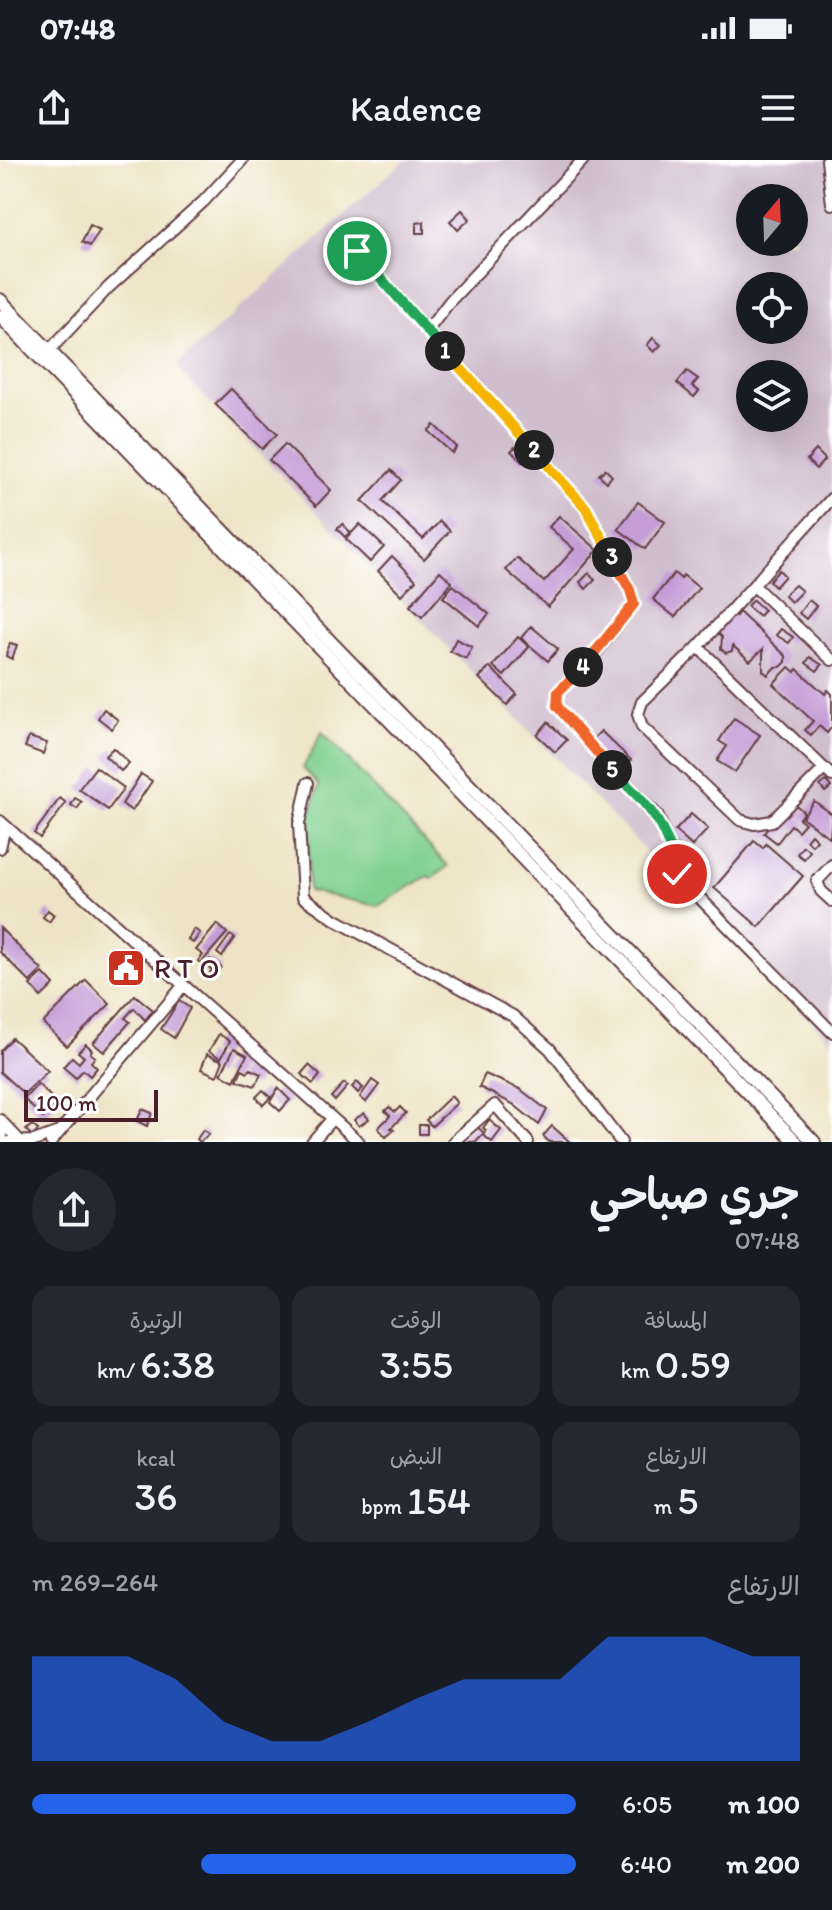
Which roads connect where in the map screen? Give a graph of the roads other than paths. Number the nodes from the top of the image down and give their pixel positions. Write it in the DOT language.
graph roads {
  1 [pos="242,160"];
  2 [pos="583,160"];
  3 [pos="827,160"];
  4 [pos="832,204"];
  5 [pos="357,251"];
  6 [pos="0,300"];
  7 [pos="0,316"];
  8 [pos="427,331"];
  9 [pos="45,354"];
  10 [pos="832,498"];
  11 [pos="754,586"];
  12 [pos="698,647"];
  13 [pos="832,660"];
  14 [pos="828,772"];
  15 [pos="308,783"];
  16 [pos="2,823"];
  17 [pos="19,838"];
  18 [pos="0,849"];
  19 [pos="832,865"];
  20 [pos="832,901"];
  21 [pos="183,986"];
  22 [pos="832,1032"];
  23 [pos="332,1119"];
  24 [pos="0,1120"];
  25 [pos="53,1138"];
  26 [pos="19,1141"];
  27 [pos="2,1142"];
  28 [pos="312,1142"];
  29 [pos="359,1142"];
  30 [pos="453,1142"];
  31 [pos="528,1142"];
  32 [pos="621,1142"];
  33 [pos="796,1142"];
  34 [pos="814,1142"];
  1 -- 9 [label="street"];
  2 -- 8 [label="street"];
  3 -- 4 [label="street"];
  5 -- 8 [label="street"];
  6 -- 9 [label="main road"];
  7 -- 9 [label="main road"];
  8 -- 22 [label="street"];
  9 -- 33 [label="main road"];
  9 -- 34 [label="main road"];
  10 -- 11 [label="street"];
  11 -- 12 [label="street"];
  11 -- 13 [label="street"];
  12 -- 14 [label="street"];
  12 -- 14 [label="street"];
  15 -- 32 [label="street"];
  16 -- 17 [label="street"];
  16 -- 18 [label="street"];
  17 -- 18 [label="street"];
  17 -- 21 [label="street"];
  19 -- 20 [label="street"];
  21 -- 23 [label="street"];
  21 -- 25 [label="street"];
  23 -- 28 [label="street"];
  23 -- 29 [label="street"];
  24 -- 26 [label="street"];
  24 -- 27 [label="street"];
  25 -- 26 [label="street"];
  30 -- 31 [label="street"];
}
